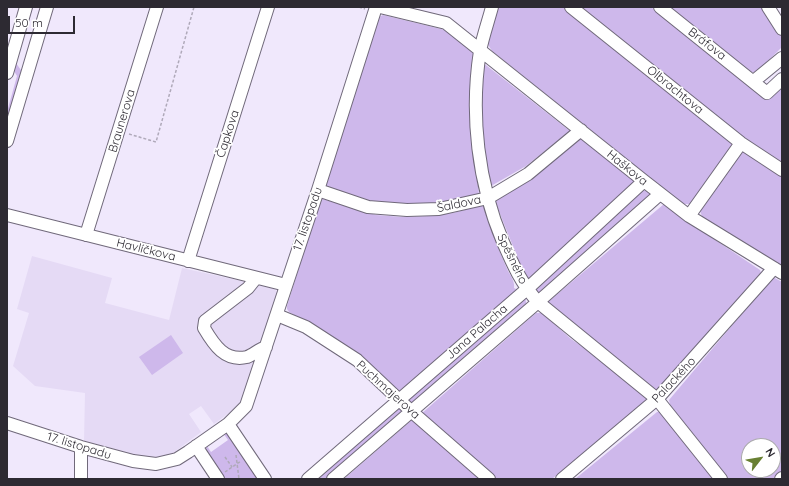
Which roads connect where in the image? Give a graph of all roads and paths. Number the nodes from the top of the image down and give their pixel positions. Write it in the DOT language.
graph roads {
  1 [pos="26,7"];
  2 [pos="47,7"];
  3 [pos="157,7"];
  4 [pos="194,7"];
  5 [pos="268,7"];
  6 [pos="376,7"];
  7 [pos="380,7"];
  8 [pos="492,7"];
  9 [pos="571,7"];
  10 [pos="660,7"];
  11 [pos="768,7"];
  12 [pos="782,29"];
  13 [pos="480,51"];
  14 [pos="782,58"];
  15 [pos="7,73"];
  16 [pos="782,79"];
  17 [pos="754,81"];
  18 [pos="580,130"];
  19 [pos="118,131"];
  20 [pos="7,141"];
  21 [pos="741,144"];
  22 [pos="782,170"];
  23 [pos="644,182"];
  24 [pos="318,190"];
  25 [pos="660,194"];
  26 [pos="488,198"];
  27 [pos="7,215"];
  28 [pos="689,216"];
  29 [pos="86,235"];
  30 [pos="188,261"];
  31 [pos="778,271"];
  32 [pos="256,278"];
  33 [pos="286,286"];
  34 [pos="527,290"];
  35 [pos="538,302"];
  36 [pos="277,315"];
  37 [pos="266,347"];
  38 [pos="399,399"];
  39 [pos="657,399"];
  40 [pos="411,411"];
  41 [pos="7,423"];
  42 [pos="228,424"];
  43 [pos="196,446"];
  44 [pos="81,447"];
  45 [pos="249,455"];
  46 [pos="225,457"];
  47 [pos="232,467"];
  48 [pos="218,478"];
  49 [pos="81,479"];
  50 [pos="265,479"];
  51 [pos="308,479"];
  52 [pos="333,479"];
  53 [pos="489,479"];
  54 [pos="562,479"];
  55 [pos="721,479"];
  1 -- 15 [label="street"];
  2 -- 20 [label="street"];
  3 -- 19 [label="street, Braunerova"];
  4 -- 19 [label="path"];
  5 -- 30 [label="street, Čapkova"];
  6 -- 24 [label="street, 17. listopadu"];
  7 -- 13 [label="street, Haškova"];
  8 -- 13 [label="street, Spěšného"];
  9 -- 21 [label="street, Olbrachtova"];
  10 -- 17 [label="street, Bráfova"];
  11 -- 12 [label="street"];
  13 -- 18 [label="street, Haškova"];
  13 -- 26 [label="street, Spěšného"];
  14 -- 17 [label="street"];
  16 -- 17 [label="street, Bráfova"];
  18 -- 23 [label="street, Haškova"];
  18 -- 26 [label="street, Šaldova"];
  19 -- 29 [label="street, Braunerova"];
  21 -- 22 [label="street, Olbrachtova"];
  21 -- 28 [label="street"];
  23 -- 25 [label="street, Haškova"];
  23 -- 34 [label="street, Jana Palacha"];
  24 -- 26 [label="street, Šaldova"];
  24 -- 33 [label="street, 17. listopadu"];
  25 -- 28 [label="street, Haškova"];
  25 -- 35 [label="street, Jana Palacha"];
  26 -- 34 [label="street, Spěšného"];
  27 -- 29 [label="street, Havlíčkova"];
  28 -- 31 [label="street, Haškova"];
  29 -- 30 [label="street, Havlíčkova"];
  30 -- 32 [label="street, Havlíčkova"];
  31 -- 39 [label="street, Palackého"];
  32 -- 33 [label="street, Havlíčkova"];
  32 -- 37 [label="street"];
  33 -- 36 [label="street, 17. listopadu"];
  34 -- 35 [label="street, Spěšného"];
  34 -- 38 [label="street, Jana Palacha"];
  35 -- 39 [label="street, Spěšného"];
  35 -- 40 [label="street, Jana Palacha"];
  36 -- 37 [label="street, 17. listopadu"];
  36 -- 38 [label="street, Puchmajerova"];
  37 -- 42 [label="street, 17. listopadu"];
  38 -- 40 [label="street, Puchmajerova"];
  38 -- 51 [label="street, Jana Palacha"];
  39 -- 54 [label="street, Palackého"];
  39 -- 55 [label="street, Spěšného"];
  40 -- 52 [label="street, Jana Palacha"];
  40 -- 53 [label="street, Puchmajerova"];
  41 -- 44 [label="street, 17. listopadu"];
  42 -- 43 [label="street, 17. listopadu"];
  42 -- 45 [label="street"];
  43 -- 44 [label="street, 17. listopadu"];
  43 -- 48 [label="street"];
  44 -- 49 [label="street"];
  45 -- 47 [label="path"];
  45 -- 50 [label="street"];
  46 -- 47 [label="path"];
  47 -- 48 [label="path"];
}
